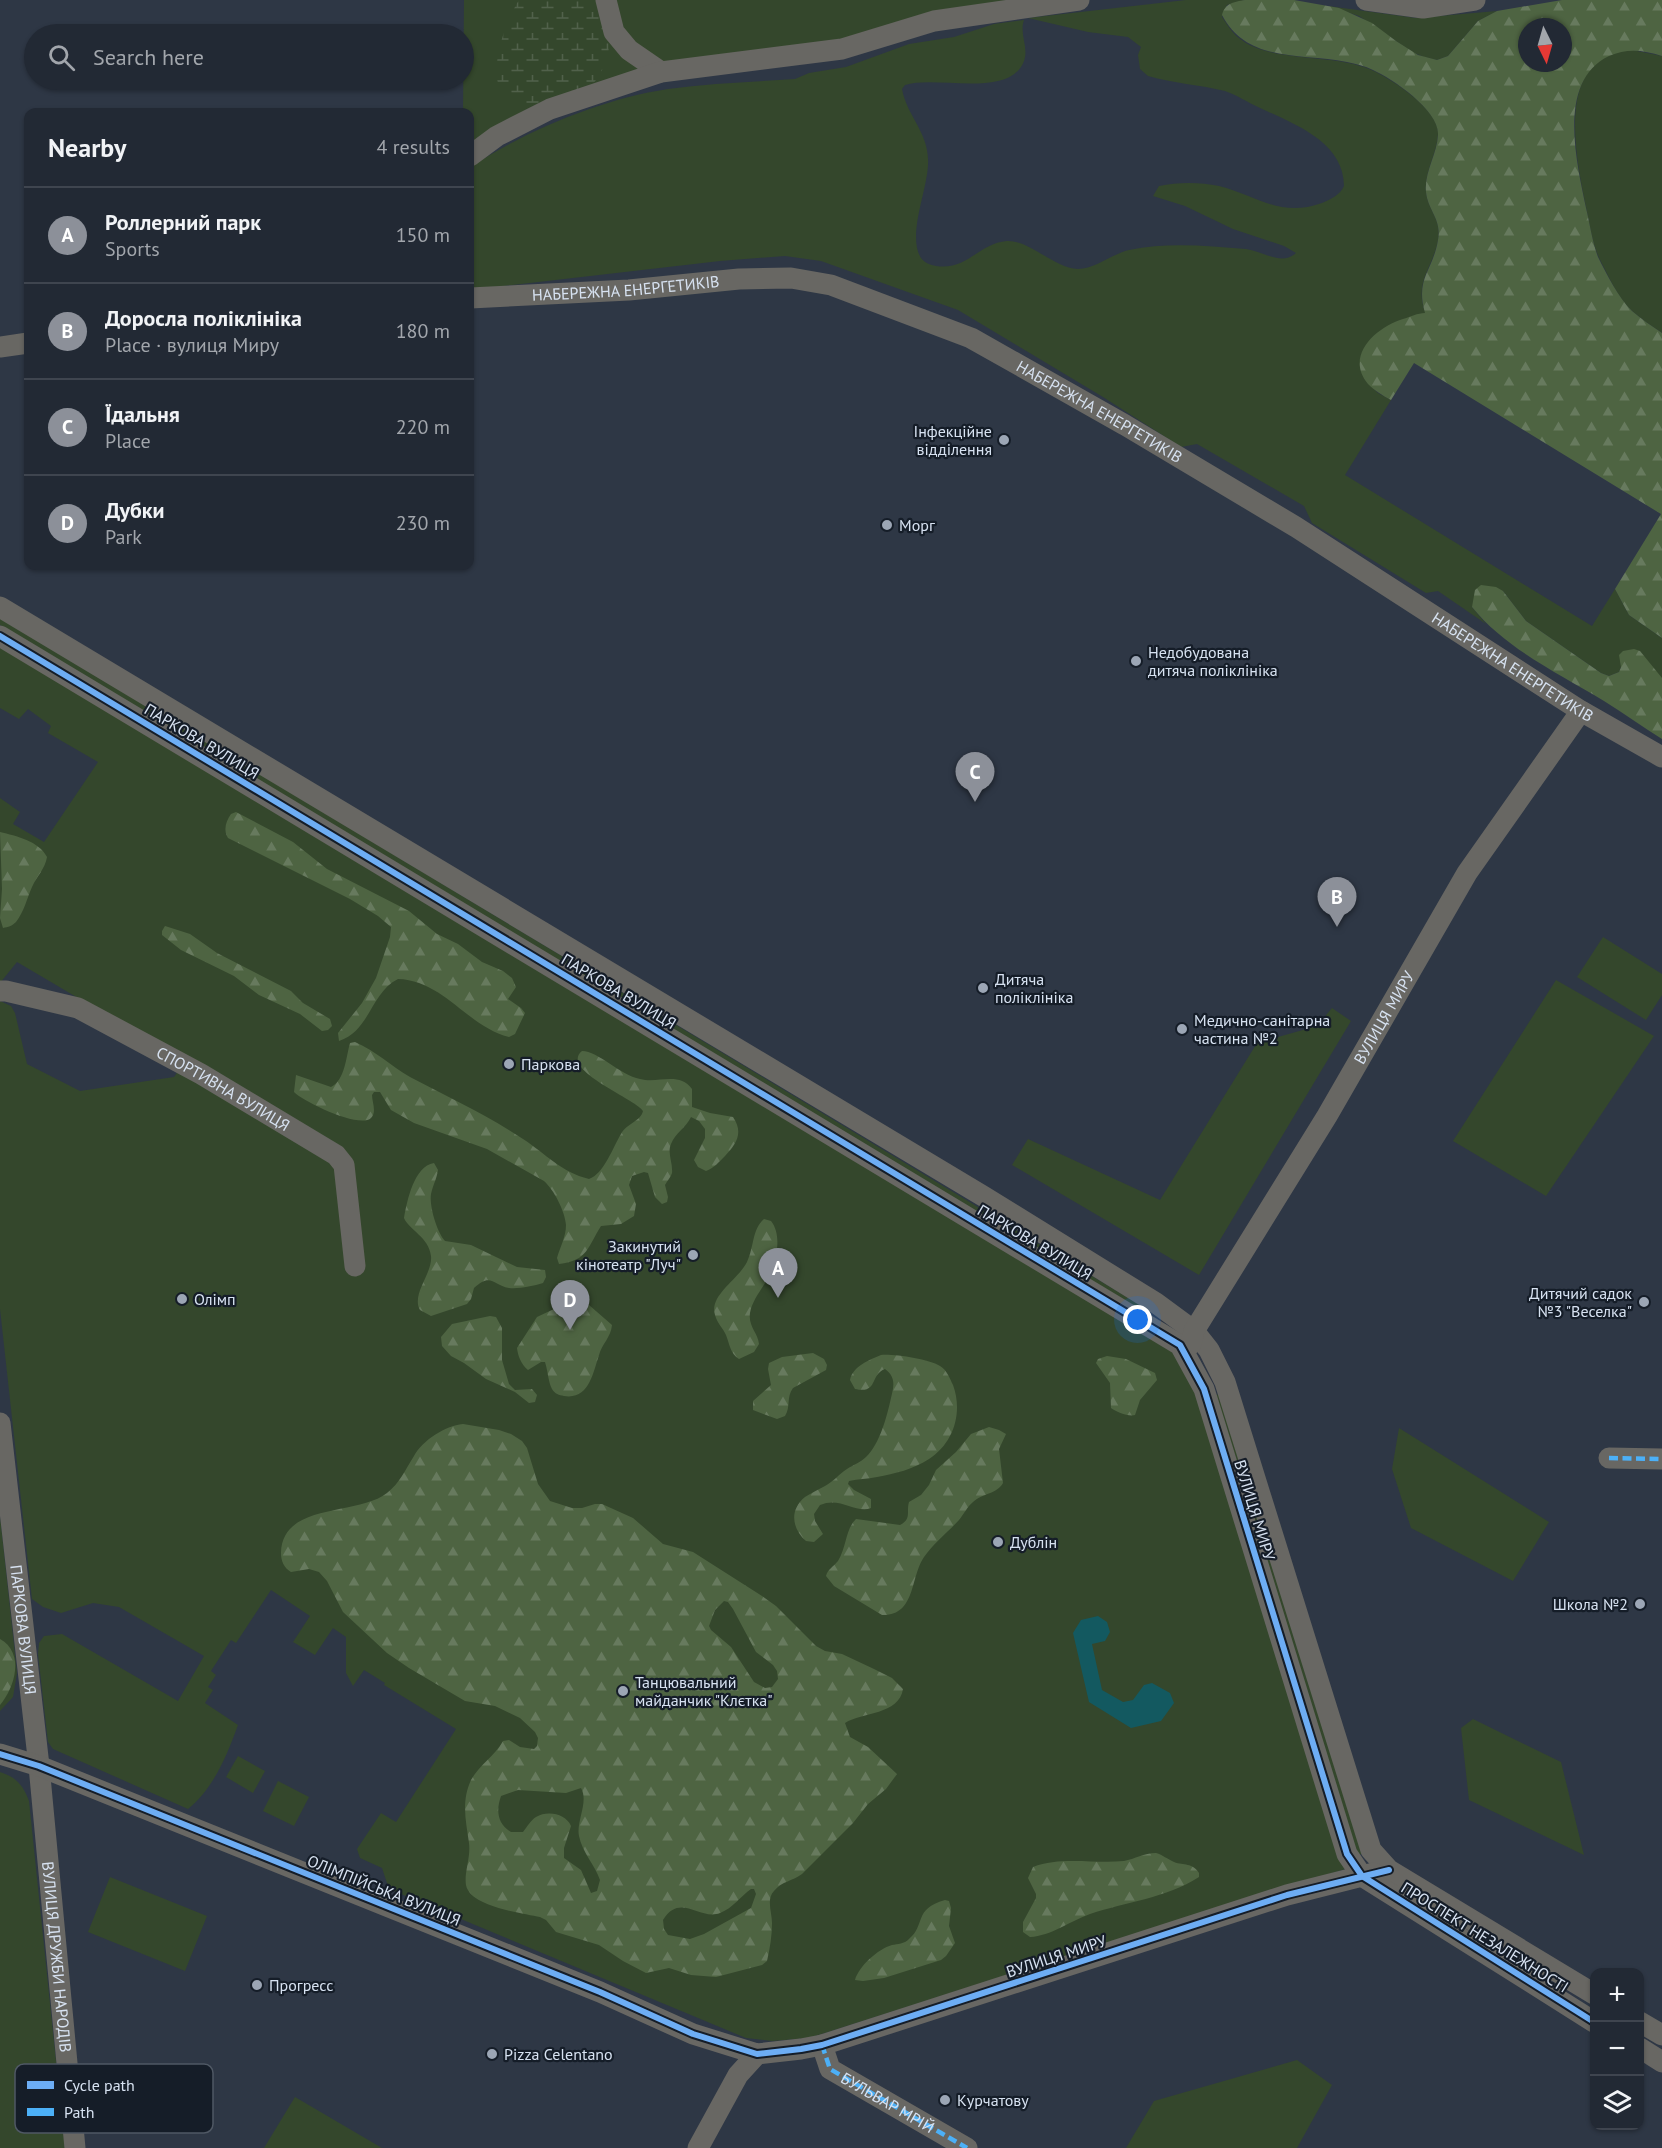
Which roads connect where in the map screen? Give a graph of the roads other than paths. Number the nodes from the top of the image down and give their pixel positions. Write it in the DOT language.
graph roads {
  1 [pos="606,0"];
  2 [pos="1079,0"];
  3 [pos="1366,0"];
  4 [pos="1475,0"];
  5 [pos="661,72"];
  6 [pos="474,153"];
  7 [pos="474,298"];
  8 [pos="24,344"];
  9 [pos="0,347"];
  10 [pos="0,607"];
  11 [pos="0,636"];
  12 [pos="1581,711"];
  13 [pos="1662,757"];
  14 [pos="0,991"];
  15 [pos="355,1266"];
  16 [pos="1194,1331"];
  17 [pos="1188,1357"];
  18 [pos="1204,1389"];
  19 [pos="0,1423"];
  20 [pos="1609,1458"];
  21 [pos="1662,1459"];
  22 [pos="0,1754"];
  23 [pos="39,1766"];
  24 [pos="1389,1870"];
  25 [pos="1362,1876"];
  26 [pos="1590,1992"];
  27 [pos="1590,2019"];
  28 [pos="1644,2024"];
  29 [pos="1662,2035"];
  30 [pos="822,2045"];
  31 [pos="1644,2051"];
  32 [pos="757,2054"];
  33 [pos="1662,2062"];
  34 [pos="67,2064"];
  35 [pos="74,2133"];
  36 [pos="75,2148"];
  37 [pos="698,2148"];
  38 [pos="967,2148"];
  1 -- 5 [label="street"];
  2 -- 5 [label="street"];
  3 -- 4 [label="street"];
  5 -- 6 [label="street"];
  7 -- 12 [label="street, НАБЕРЕЖНА ЕНЕРГЕТИКІВ"];
  8 -- 9 [label="street"];
  10 -- 16 [label="street, ПАРКОВА ВУЛИЦЯ"];
  11 -- 17 [label="street, ПАРКОВА ВУЛИЦЯ"];
  12 -- 13 [label="street, НАБЕРЕЖНА ЕНЕРГЕТИКІВ"];
  12 -- 16 [label="street, ВУЛИЦЯ МИРУ"];
  14 -- 15 [label="street, СПОРТИВНА ВУЛИЦЯ"];
  16 -- 17 [label="street, ВУЛИЦЯ МИРУ"];
  16 -- 24 [label="street, ВУЛИЦЯ МИРУ"];
  17 -- 18 [label="street, ПАРКОВА ВУЛИЦЯ"];
  18 -- 25 [label="street, ВУЛИЦЯ МИРУ"];
  19 -- 23 [label="street, ПАРКОВА ВУЛИЦЯ"];
  20 -- 21 [label="street"];
  22 -- 23 [label="street, ОЛІМПІЙСЬКА ВУЛИЦЯ"];
  23 -- 32 [label="street, ОЛІМПІЙСЬКА ВУЛИЦЯ"];
  23 -- 34 [label="street, ВУЛИЦЯ ДРУЖБИ НАРОДІВ"];
  24 -- 25 [label="street, ВУЛИЦЯ МИРУ"];
  24 -- 26 [label="street, ПРОСПЕКТ НЕЗАЛЕЖНОСТІ"];
  25 -- 27 [label="street, ПРОСПЕКТ НЕЗАЛЕЖНОСТІ"];
  25 -- 30 [label="street, ВУЛИЦЯ МИРУ"];
  28 -- 29 [label="street"];
  30 -- 32 [label="street, ВУЛИЦЯ МИРУ"];
  30 -- 38 [label="street, БУЛЬВАР МРІЙ"];
  31 -- 33 [label="street"];
  32 -- 37 [label="street"];
  35 -- 36 [label="street, ВУЛИЦЯ ДРУЖБИ НАРОДІВ"];
}
